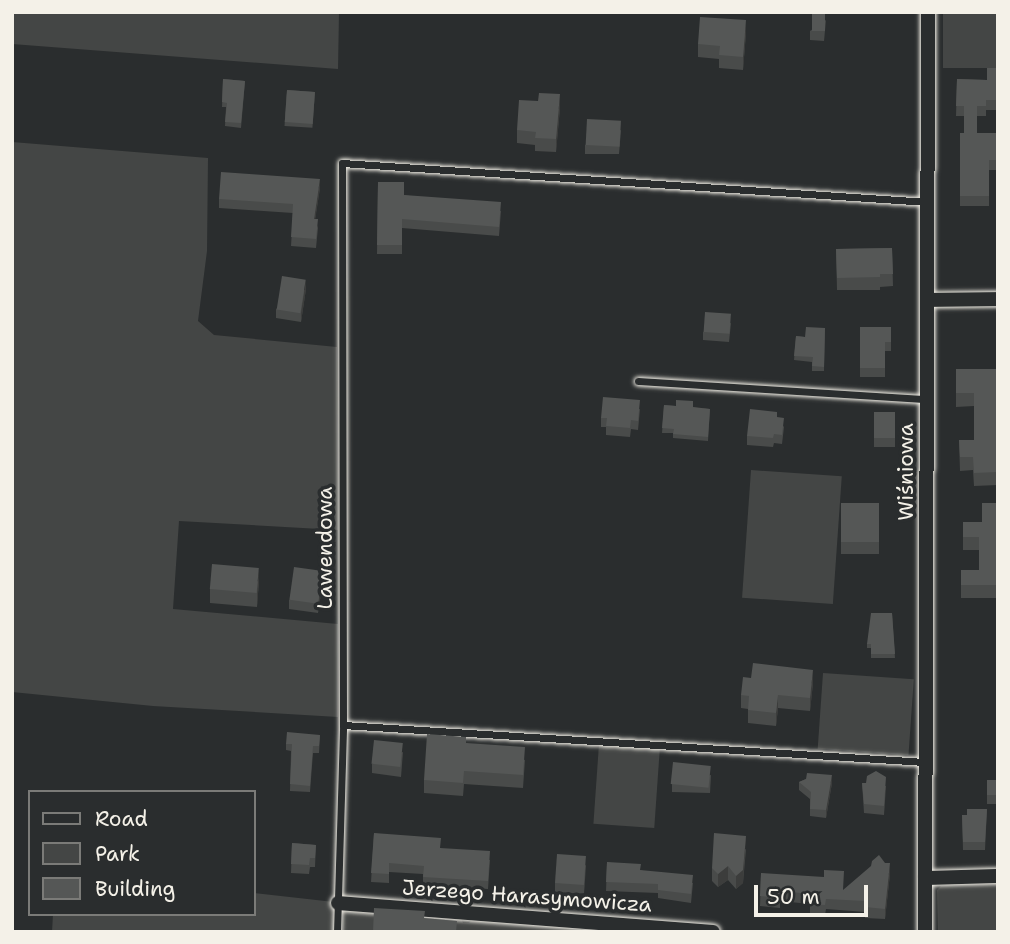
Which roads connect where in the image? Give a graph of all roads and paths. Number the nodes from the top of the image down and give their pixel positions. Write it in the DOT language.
graph roads {
  1 [pos="928,12"];
  2 [pos="928,202"];
  3 [pos="998,299"];
  4 [pos="929,300"];
  5 [pos="638,381"];
  6 [pos="928,399"];
  7 [pos="343,725"];
  8 [pos="925,762"];
  9 [pos="998,876"];
  10 [pos="925,878"];
  11 [pos="338,903"];
  12 [pos="337,932"];
  13 [pos="713,932"];
  14 [pos="925,932"];
  1 -- 2 [label="street, Wiśniowa"];
  2 -- 4 [label="street, Wiśniowa"];
  2 -- 7 [label="lane, Lawendowa"];
  3 -- 4 [label="street"];
  4 -- 6 [label="street, Wiśniowa"];
  5 -- 6 [label="lane"];
  6 -- 8 [label="street, Wiśniowa"];
  7 -- 8 [label="lane"];
  7 -- 11 [label="lane, Lawendowa"];
  8 -- 10 [label="street, Wiśniowa"];
  9 -- 10 [label="street"];
  10 -- 14 [label="street, Wiśniowa"];
  11 -- 12 [label="lane, Lawendowa"];
  11 -- 13 [label="street, Jerzego Harasymowicza"];
}
